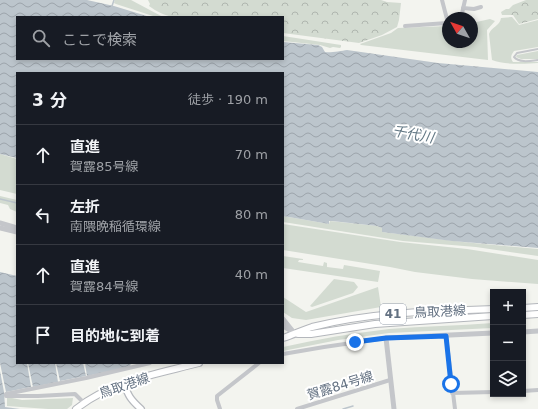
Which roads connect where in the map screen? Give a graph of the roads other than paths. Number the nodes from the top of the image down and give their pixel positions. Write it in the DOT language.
graph roads {
  1 [pos="442,0"];
  2 [pos="465,0"];
  3 [pos="481,7"];
  4 [pos="463,8"];
  5 [pos="445,12"];
  6 [pos="462,12"];
  7 [pos="442,23"];
  8 [pos="405,26"];
  9 [pos="538,49"];
  10 [pos="538,60"];
  11 [pos="0,223"];
  12 [pos="0,228"];
  13 [pos="16,228"];
  14 [pos="16,232"];
  15 [pos="538,307"];
  16 [pos="526,308"];
  17 [pos="490,309"];
  18 [pos="538,314"];
  19 [pos="526,315"];
  20 [pos="490,316"];
  21 [pos="284,320"];
  22 [pos="284,327"];
  23 [pos="538,331"];
  24 [pos="526,332"];
  25 [pos="490,333"];
  26 [pos="295,334"];
  27 [pos="446,336"];
  28 [pos="284,338"];
  29 [pos="386,338"];
  30 [pos="284,354"];
  31 [pos="146,364"];
  32 [pos="195,364"];
  33 [pos="258,364"];
  34 [pos="390,380"];
  35 [pos="124,383"];
  36 [pos="538,390"];
  37 [pos="526,391"];
  38 [pos="490,392"];
  39 [pos="452,393"];
  40 [pos="84,403"];
  41 [pos="76,409"];
  42 [pos="141,409"];
  43 [pos="220,409"];
  44 [pos="297,409"];
  45 [pos="394,409"];
  46 [pos="454,409"];
  1 -- 5 [label="street"];
  2 -- 4 [label="street"];
  3 -- 4 [label="street"];
  4 -- 6 [label="street"];
  7 -- 8 [label="street"];
  9 -- 10 [label="lane"];
  11 -- 13 [label="street"];
  12 -- 14 [label="street"];
  15 -- 16 [label="main road"];
  17 -- 26 [label="main road, 鳥取港線 / 41"];
  18 -- 19 [label="main road"];
  20 -- 26 [label="main road, 鳥取港線 / 41"];
  21 -- 26 [label="street"];
  22 -- 26 [label="street"];
  23 -- 24 [label="street"];
  25 -- 27 [label="street"];
  26 -- 28 [label="main road, 鳥取港線 / 41"];
  27 -- 29 [label="street"];
  27 -- 39 [label="street"];
  29 -- 30 [label="street"];
  29 -- 34 [label="street"];
  31 -- 40 [label="street"];
  32 -- 35 [label="main road, 鳥取港線"];
  33 -- 43 [label="street"];
  34 -- 44 [label="street, 賀露84号線"];
  34 -- 45 [label="street"];
  35 -- 40 [label="main road, 鳥取港線"];
  35 -- 42 [label="main road"];
  36 -- 37 [label="street"];
  38 -- 39 [label="street"];
  39 -- 46 [label="street"];
  40 -- 41 [label="main road, 鳥取港線"];
}
